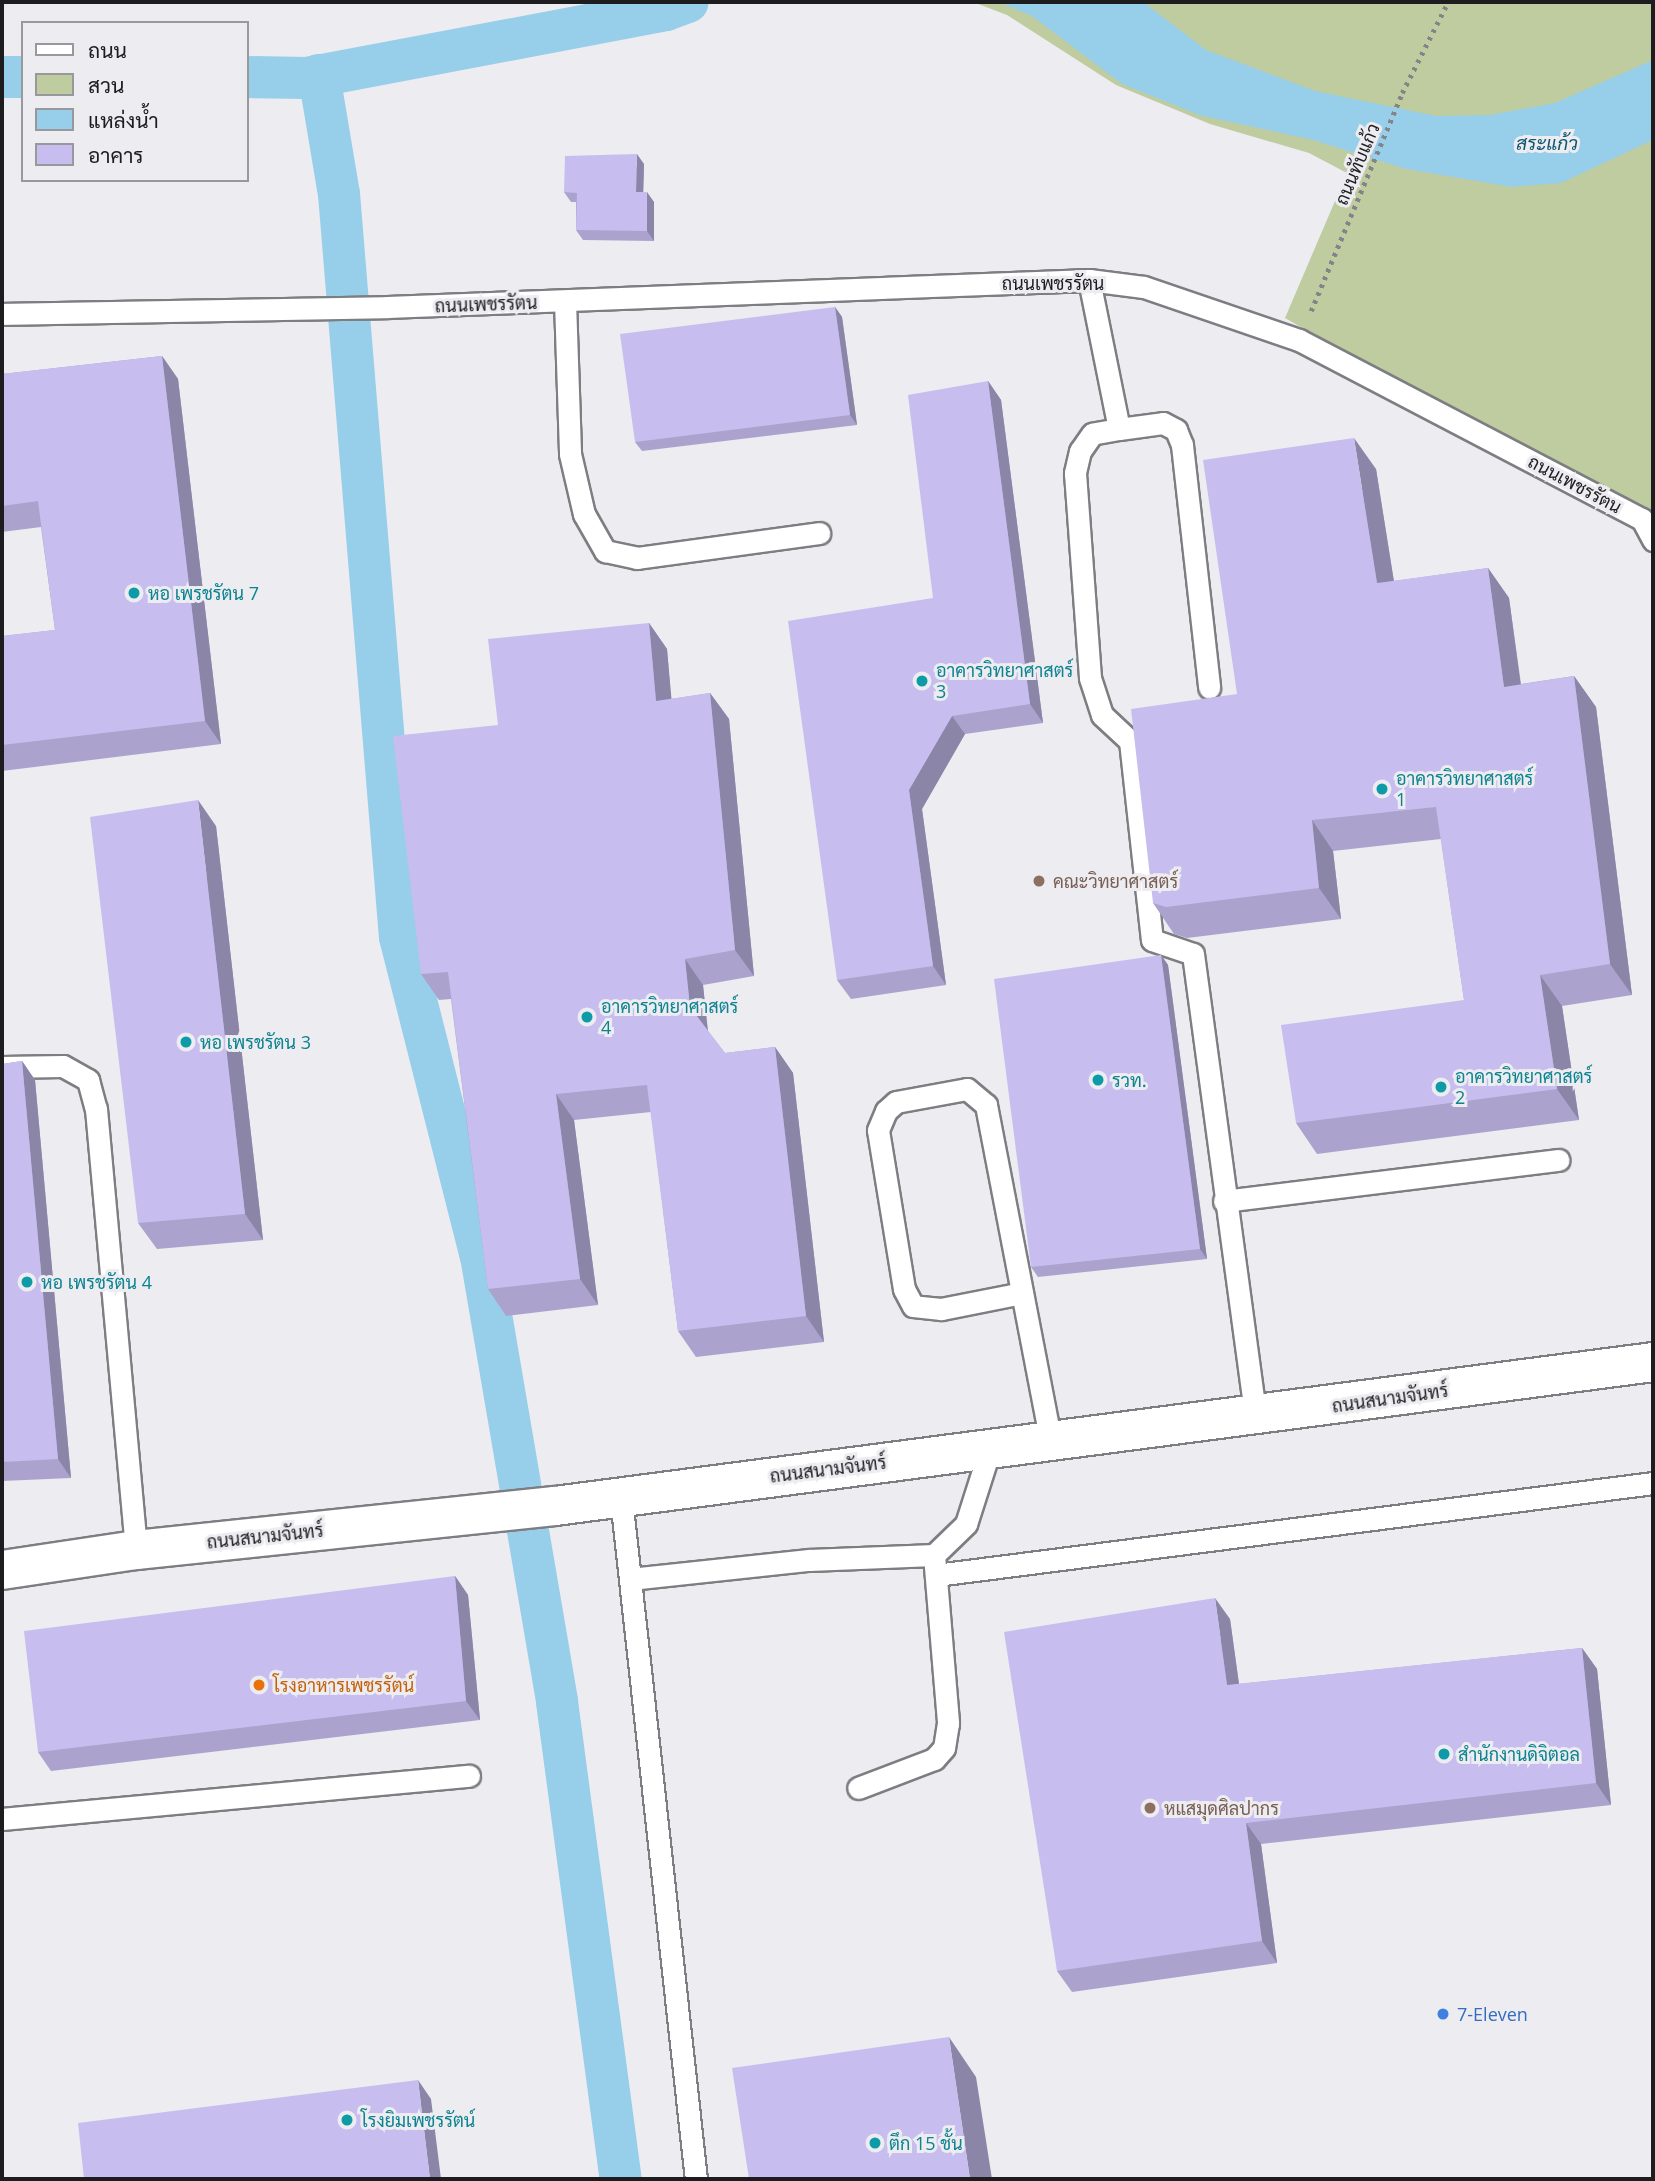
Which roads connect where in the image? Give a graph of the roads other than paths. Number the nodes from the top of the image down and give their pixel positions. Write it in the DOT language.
graph roads {
  1 [pos="1089,280"];
  2 [pos="565,301"];
  3 [pos="2,314"];
  4 [pos="1119,429"];
  5 [pos="819,533"];
  6 [pos="1653,542"];
  7 [pos="1209,687"];
  8 [pos="2,1067"];
  9 [pos="1559,1160"];
  10 [pos="1224,1202"];
  11 [pos="1022,1293"];
  12 [pos="1653,1362"];
  13 [pos="1256,1417"];
  14 [pos="1051,1441"];
  15 [pos="990,1449"];
  16 [pos="1653,1483"];
  17 [pos="621,1498"];
  18 [pos="136,1550"];
  19 [pos="935,1565"];
  20 [pos="2,1570"];
  21 [pos="629,1579"];
  22 [pos="469,1776"];
  23 [pos="858,1787"];
  24 [pos="2,1819"];
  25 [pos="696,2179"];
  1 -- 2 [label="lane, ถนนเพชรรัตน"];
  1 -- 4 [label="lane"];
  1 -- 6 [label="lane, ถนนเพชรรัตน"];
  2 -- 3 [label="lane, ถนนเพชรรัตน"];
  2 -- 5 [label="lane"];
  4 -- 7 [label="lane"];
  4 -- 10 [label="lane"];
  8 -- 18 [label="lane"];
  9 -- 10 [label="lane"];
  10 -- 13 [label="lane"];
  11 -- 11 [label="lane"];
  11 -- 14 [label="lane"];
  12 -- 13 [label="street, ถนนสนามจันทร์"];
  13 -- 14 [label="street, ถนนสนามจันทร์"];
  14 -- 15 [label="street, ถนนสนามจันทร์"];
  15 -- 17 [label="street, ถนนสนามจันทร์"];
  15 -- 19 [label="lane"];
  16 -- 19 [label="lane"];
  17 -- 18 [label="street, ถนนสนามจันทร์"];
  17 -- 21 [label="lane"];
  18 -- 20 [label="street, ถนนสนามจันทร์"];
  19 -- 21 [label="lane"];
  19 -- 23 [label="lane"];
  21 -- 25 [label="lane"];
  22 -- 24 [label="lane"];
}
